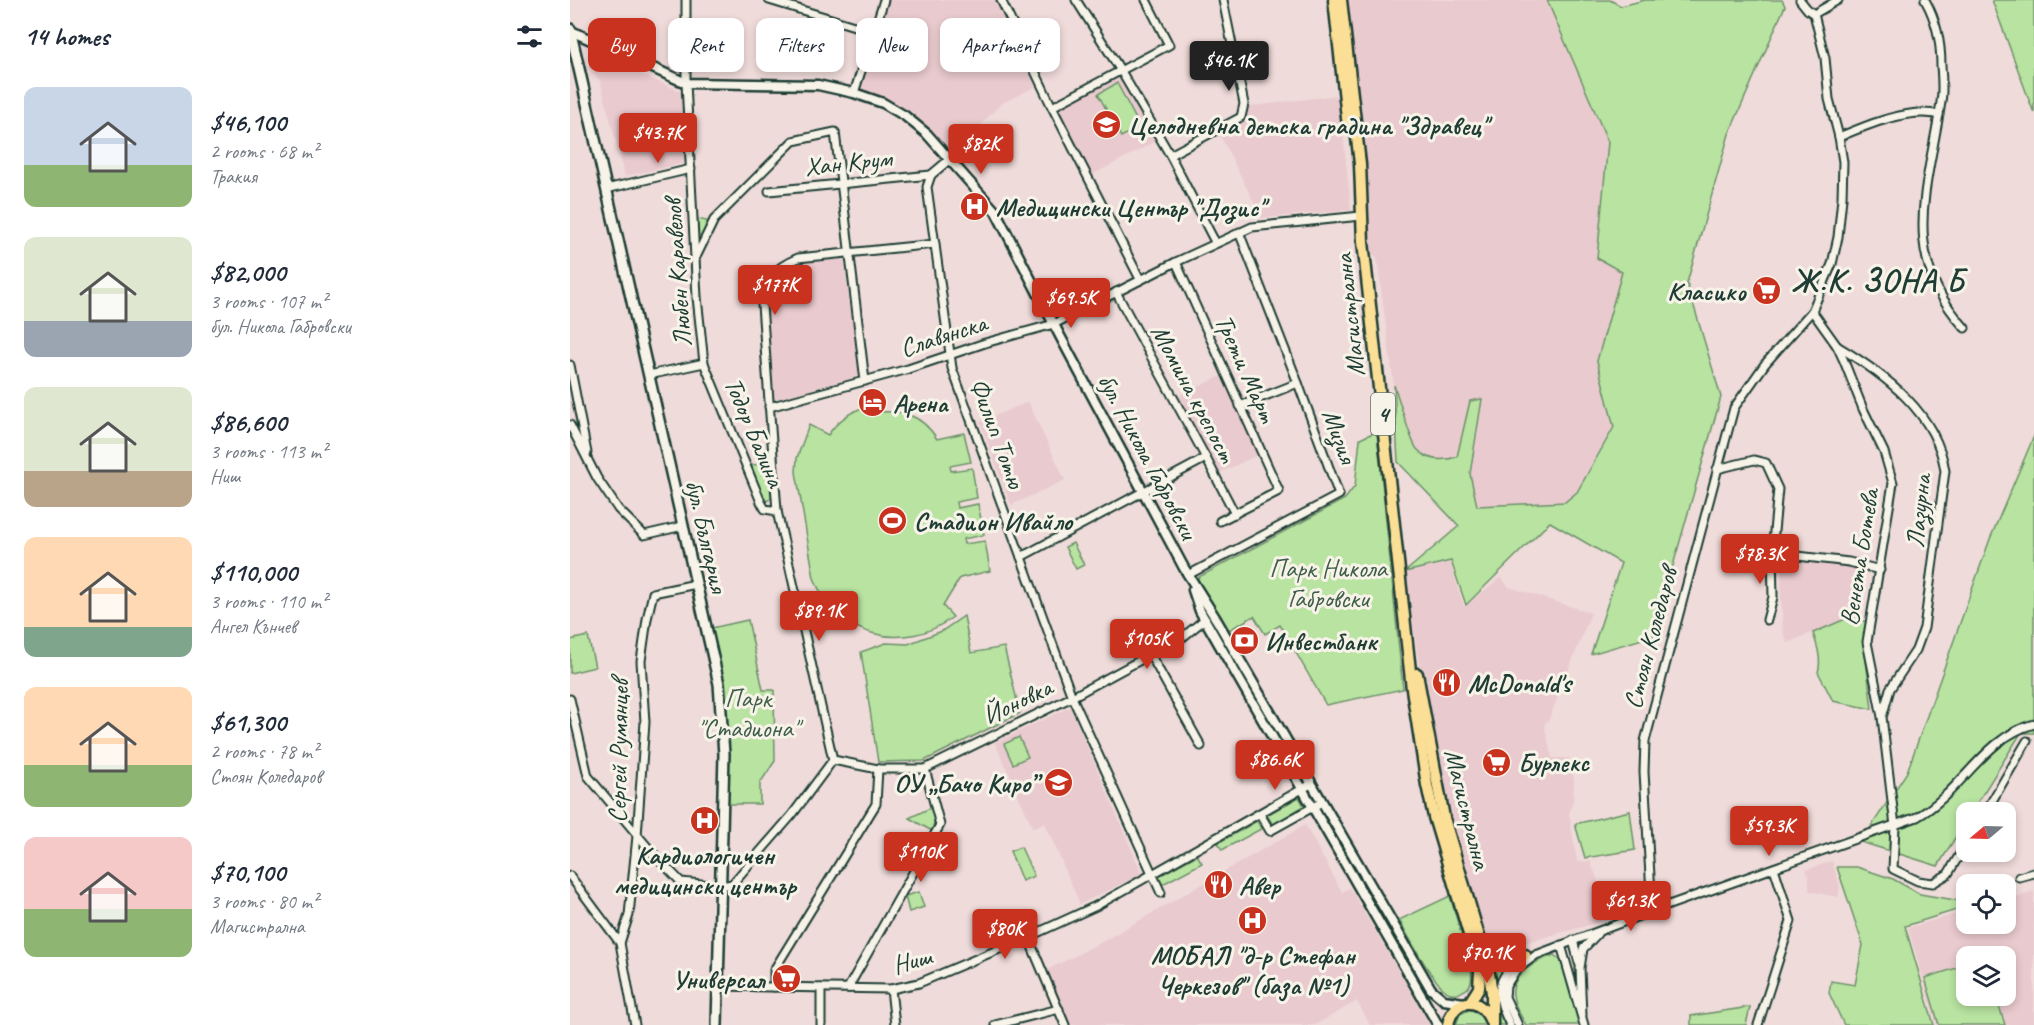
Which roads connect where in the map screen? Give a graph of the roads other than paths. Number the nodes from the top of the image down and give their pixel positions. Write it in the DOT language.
graph roads {
  1 [pos="686,0"];
  2 [pos="769,0"];
  3 [pos="884,0"];
  4 [pos="1001,0"];
  5 [pos="1076,0"];
  6 [pos="1146,0"];
  7 [pos="1223,0"];
  8 [pos="1334,0"];
  9 [pos="1341,0"];
  10 [pos="1800,0"];
  11 [pos="1838,0"];
  12 [pos="1925,0"];
  13 [pos="1814,14"];
  14 [pos="878,18"];
  15 [pos="856,27"];
  16 [pos="570,30"];
  17 [pos="1121,71"];
  18 [pos="861,72"];
  19 [pos="687,83"];
  20 [pos="854,93"];
  21 [pos="1052,107"];
  22 [pos="1939,115"];
  23 [pos="1839,137"];
  24 [pos="1170,155"];
  25 [pos="950,159"];
  26 [pos="691,169"];
  27 [pos="931,175"];
  28 [pos="842,184"];
  29 [pos="606,189"];
  30 [pos="769,191"];
  31 [pos="1361,201"];
  32 [pos="1361,216"];
  33 [pos="1239,232"];
  34 [pos="1215,242"];
  35 [pos="935,244"];
  36 [pos="850,252"];
  37 [pos="696,258"];
  38 [pos="1176,262"];
  39 [pos="1140,279"];
  40 [pos="1116,292"];
  41 [pos="1812,311"];
  42 [pos="1054,324"];
  43 [pos="1965,328"];
  44 [pos="1837,346"];
  45 [pos="949,357"];
  46 [pos="704,363"];
  47 [pos="570,365"];
  48 [pos="649,375"];
  49 [pos="866,381"];
  50 [pos="1298,383"];
  51 [pos="1240,406"];
  52 [pos="769,408"];
  53 [pos="570,425"];
  54 [pos="1206,458"];
  55 [pos="589,465"];
  56 [pos="1717,469"];
  57 [pos="1143,491"];
  58 [pos="777,511"];
  59 [pos="1234,514"];
  60 [pos="1220,521"];
  61 [pos="683,526"];
  62 [pos="1772,553"];
  63 [pos="1021,557"];
  64 [pos="1880,570"];
  65 [pos="1188,575"];
  66 [pos="696,584"];
  67 [pos="1404,603"];
  68 [pos="1205,619"];
  69 [pos="1767,620"];
  70 [pos="1150,654"];
  71 [pos="1072,697"];
  72 [pos="570,699"];
  73 [pos="1882,717"];
  74 [pos="2034,724"];
  75 [pos="2027,741"];
  76 [pos="1201,746"];
  77 [pos="833,760"];
  78 [pos="878,769"];
  79 [pos="925,769"];
  80 [pos="1311,784"];
  81 [pos="1302,789"];
  82 [pos="1322,802"];
  83 [pos="1991,802"];
  84 [pos="1313,807"];
  85 [pos="1260,814"];
  86 [pos="1895,826"];
  87 [pos="638,836"];
  88 [pos="1956,860"];
  89 [pos="1774,868"];
  90 [pos="2034,873"];
  91 [pos="570,876"];
  92 [pos="1153,876"];
  93 [pos="2019,878"];
  94 [pos="721,886"];
  95 [pos="1161,893"];
  96 [pos="1652,911"];
  97 [pos="1601,931"];
  98 [pos="1028,937"];
  99 [pos="1573,940"];
  100 [pos="620,943"];
  101 [pos="1561,945"];
  102 [pos="1484,951"];
  103 [pos="1525,955"];
  104 [pos="1580,968"];
  105 [pos="718,986"];
  106 [pos="774,987"];
  107 [pos="821,988"];
  108 [pos="848,988"];
  109 [pos="891,989"];
  110 [pos="1467,1003"];
  111 [pos="1059,1009"];
  112 [pos="1582,1015"];
  113 [pos="635,1025"];
  114 [pos="717,1025"];
  115 [pos="821,1025"];
  116 [pos="896,1025"];
  117 [pos="995,1025"];
  118 [pos="1065,1025"];
  119 [pos="1438,1025"];
  120 [pos="1448,1025"];
  121 [pos="1492,1025"];
  122 [pos="1510,1025"];
  123 [pos="1518,1025"];
  124 [pos="1584,1025"];
  125 [pos="1758,1025"];
  1 -- 19 [label="street, Любен Каравелов"];
  2 -- 15 [label="street"];
  3 -- 14 [label="street"];
  4 -- 21 [label="street"];
  5 -- 17 [label="street"];
  6 -- 17 [label="street"];
  7 -- 24 [label="street"];
  8 -- 31 [label="main road, Магистрална / 4"];
  9 -- 31 [label="main road, Магистрална / 4"];
  10 -- 13 [label="street"];
  11 -- 13 [label="street"];
  12 -- 22 [label="street"];
  13 -- 23 [label="street, Стоян Коледаров"];
  16 -- 19 [label="street, бул. Никола Габровски"];
  16 -- 29 [label="main road, бул. България"];
  17 -- 21 [label="street"];
  17 -- 24 [label="street"];
  18 -- 20 [label="street"];
  19 -- 20 [label="street, бул. Никола Габровски"];
  19 -- 26 [label="street, Любен Каравелов"];
  20 -- 25 [label="street, бул. Никола Габровски"];
  21 -- 39 [label="street"];
  22 -- 23 [label="street"];
  22 -- 43 [label="street"];
  23 -- 41 [label="street, Стоян Коледаров"];
  24 -- 34 [label="street"];
  25 -- 27 [label="street"];
  25 -- 42 [label="street, бул. Никола Габровски"];
  26 -- 29 [label="street"];
  26 -- 37 [label="street, Любен Каравелов"];
  27 -- 28 [label="street, Хан Крум"];
  27 -- 35 [label="street, Филип Тотю"];
  28 -- 30 [label="street, Хан Крум"];
  28 -- 36 [label="street"];
  28 -- 37 [label="street"];
  29 -- 48 [label="main road, бул. България"];
  31 -- 32 [label="main road, Магистрална / 4"];
  32 -- 33 [label="street, Славянска"];
  32 -- 67 [label="main road, Магистрална / 4"];
  33 -- 34 [label="street, Славянска"];
  33 -- 50 [label="street, Мизия"];
  34 -- 38 [label="street, Славянска"];
  35 -- 36 [label="street"];
  35 -- 45 [label="street, Филип Тотю"];
  36 -- 49 [label="street"];
  36 -- 52 [label="street"];
  37 -- 46 [label="street, Любен Каравелов"];
  38 -- 39 [label="street, Славянска"];
  38 -- 51 [label="street, Трети Март"];
  39 -- 40 [label="street, Славянска"];
  40 -- 42 [label="street, Славянска"];
  40 -- 54 [label="street, Момина крепост"];
  41 -- 44 [label="street, Венета Ботева"];
  41 -- 56 [label="street, Стоян Коледаров"];
  42 -- 45 [label="street, Славянска"];
  42 -- 57 [label="street, бул. Никола Габровски"];
  44 -- 64 [label="street, Венета Ботева"];
  44 -- 73 [label="street, Лазурна"];
  45 -- 49 [label="street, Славянска"];
  45 -- 63 [label="street, Филип Тотю"];
  46 -- 48 [label="street"];
  46 -- 58 [label="street, Тодор Балина"];
  47 -- 55 [label="street"];
  48 -- 61 [label="main road, бул. България"];
  49 -- 52 [label="street, Славянска"];
  50 -- 51 [label="street"];
  50 -- 65 [label="street, Мизия"];
  51 -- 59 [label="street, Трети Март"];
  52 -- 58 [label="street"];
  53 -- 55 [label="street"];
  54 -- 57 [label="street"];
  54 -- 59 [label="street, Момина крепост"];
  55 -- 61 [label="street"];
  56 -- 62 [label="street"];
  56 -- 96 [label="street, Стоян Коледаров"];
  57 -- 63 [label="street"];
  57 -- 65 [label="street, бул. Никола Габровски"];
  58 -- 77 [label="street, Тодор Балина"];
  59 -- 60 [label="street"];
  61 -- 66 [label="main road, бул. България"];
  62 -- 64 [label="street"];
  62 -- 69 [label="street"];
  63 -- 71 [label="street, Филип Тотю"];
  64 -- 73 [label="street, Венета Ботева"];
  65 -- 68 [label="street, бул. Никола Габровски"];
  65 -- 80 [label="street, бул. Никола Габровски"];
  66 -- 87 [label="street, Сергей Румянцев"];
  66 -- 94 [label="main road, бул. България"];
  67 -- 102 [label="main road, Магистрална / 4"];
  67 -- 110 [label="main road, Магистрална / 4"];
  68 -- 70 [label="street, Йоновка"];
  68 -- 81 [label="street, бул. Никола Габровски"];
  70 -- 71 [label="street, Йоновка"];
  70 -- 76 [label="street"];
  71 -- 79 [label="street, Йоновка"];
  71 -- 92 [label="street, Филип Тотю"];
  72 -- 87 [label="street"];
  73 -- 86 [label="street, Венета Ботева"];
  74 -- 86 [label="street"];
  75 -- 83 [label="street"];
  77 -- 78 [label="street, Йоновка"];
  77 -- 94 [label="street"];
  78 -- 79 [label="street, Йоновка"];
  78 -- 106 [label="street"];
  79 -- 108 [label="street"];
  80 -- 81 [label="street, Ниш"];
  80 -- 82 [label="street, бул. Никола Габровски"];
  81 -- 84 [label="street, бул. Никола Габровски"];
  81 -- 85 [label="street, Ниш"];
  82 -- 84 [label="street"];
  82 -- 110 [label="street, бул. Никола Габровски"];
  84 -- 85 [label="street"];
  84 -- 119 [label="street, бул. Никола Габровски"];
  85 -- 92 [label="street, Ниш"];
  86 -- 88 [label="street, Венета Ботева"];
  86 -- 89 [label="street"];
  87 -- 94 [label="street"];
  87 -- 100 [label="street, Сергей Румянцев"];
  89 -- 96 [label="street"];
  89 -- 125 [label="street"];
  90 -- 93 [label="street"];
  91 -- 100 [label="street"];
  92 -- 95 [label="street, Филип Тотю"];
  92 -- 98 [label="street, Ниш"];
  94 -- 105 [label="main road, бул. България"];
  96 -- 97 [label="street"];
  97 -- 99 [label="street"];
  97 -- 104 [label="street"];
  98 -- 109 [label="street, Ниш"];
  98 -- 111 [label="street"];
  99 -- 101 [label="street"];
  99 -- 104 [label="street"];
  100 -- 113 [label="street, Сергей Румянцев"];
  101 -- 103 [label="street"];
  101 -- 112 [label="street"];
  101 -- 123 [label="street"];
  102 -- 103 [label="main road"];
  102 -- 121 [label="main road, Магистрална / 4"];
  103 -- 122 [label="street"];
  104 -- 112 [label="street"];
  105 -- 106 [label="street, Ниш"];
  105 -- 114 [label="main road, бул. България"];
  106 -- 107 [label="street, Ниш"];
  107 -- 108 [label="street, Ниш"];
  107 -- 115 [label="street"];
  108 -- 109 [label="street, Ниш"];
  109 -- 116 [label="street"];
  110 -- 120 [label="main road, Магистрална / 4"];
  110 -- 121 [label="main road, Магистрална / 4"];
  111 -- 117 [label="street"];
  111 -- 118 [label="street"];
  112 -- 124 [label="street"];
}
